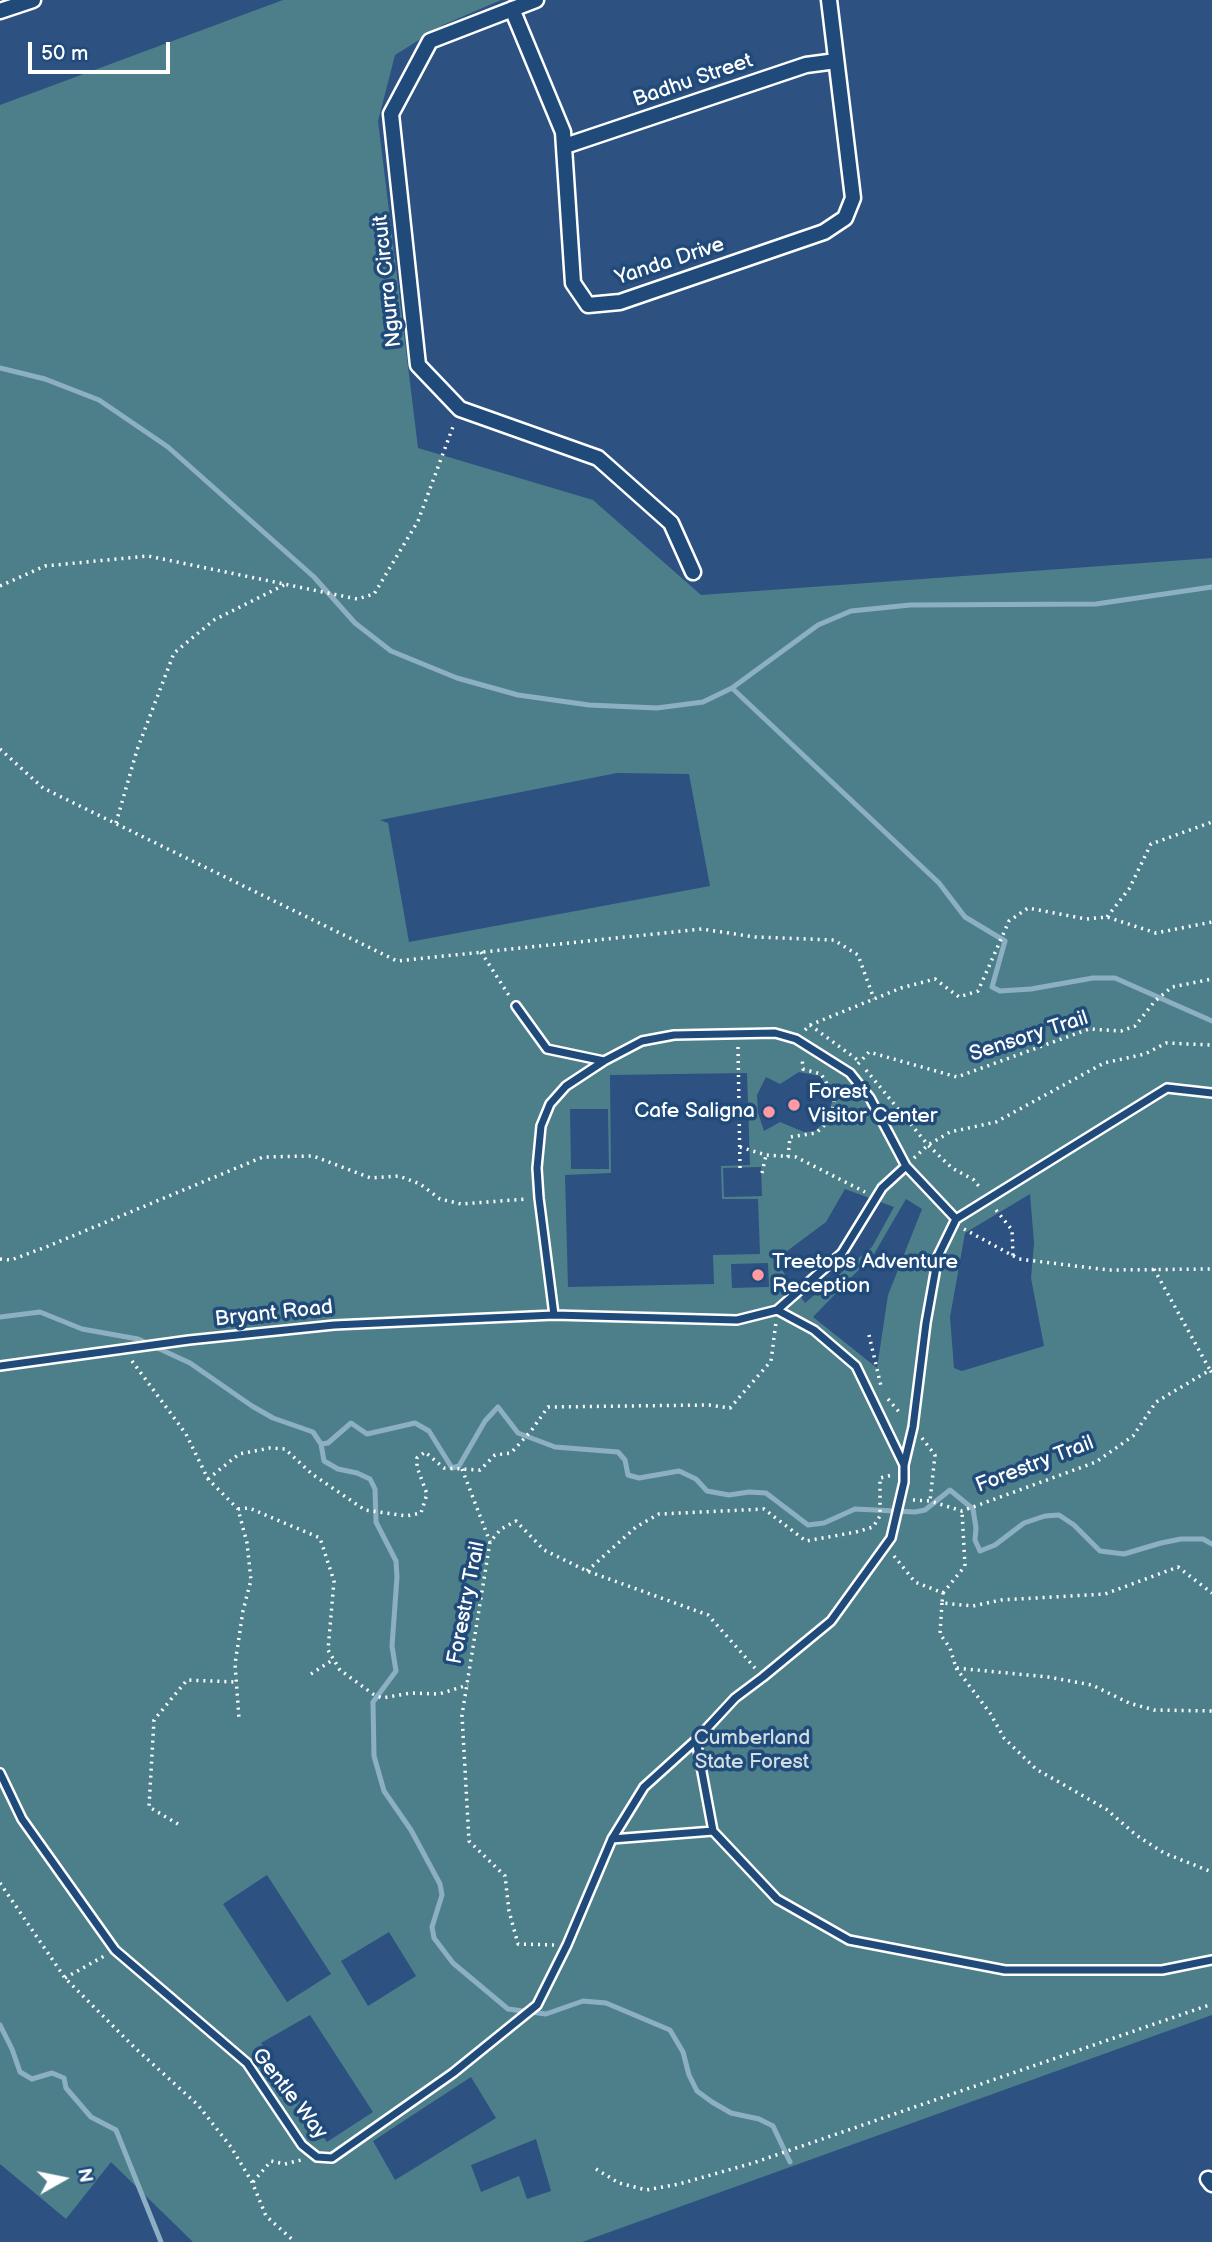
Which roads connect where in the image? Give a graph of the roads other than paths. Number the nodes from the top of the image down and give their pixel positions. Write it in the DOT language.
graph roads {
  1 [pos="33,0"];
  2 [pos="536,0"];
  3 [pos="829,0"];
  4 [pos="512,9"];
  5 [pos="0,11"];
  6 [pos="836,61"];
  7 [pos="565,146"];
  8 [pos="693,572"];
  9 [pos="516,1006"];
  10 [pos="604,1061"];
  11 [pos="1212,1093"];
  12 [pos="906,1166"];
  13 [pos="956,1219"];
  14 [pos="777,1310"];
  15 [pos="554,1315"];
  16 [pos="0,1366"];
  17 [pos="904,1465"];
  18 [pos="696,1740"];
  19 [pos="0,1773"];
  20 [pos="713,1831"];
  21 [pos="612,1839"];
  22 [pos="1212,1959"];
  1 -- 5 [label="street"];
  2 -- 4 [label="street, Ngurra Circuit"];
  3 -- 6 [label="street, Yanda Drive"];
  4 -- 7 [label="street, Yanda Drive"];
  4 -- 8 [label="street, Ngurra Circuit"];
  6 -- 7 [label="street, Badhu Street"];
  6 -- 7 [label="street, Yanda Drive"];
  9 -- 10 [label="lane"];
  10 -- 12 [label="lane"];
  10 -- 15 [label="lane"];
  11 -- 13 [label="lane"];
  12 -- 13 [label="lane"];
  12 -- 14 [label="lane"];
  13 -- 17 [label="lane"];
  14 -- 15 [label="lane, Bryant Road"];
  14 -- 17 [label="lane"];
  15 -- 16 [label="lane, Bryant Road"];
  17 -- 18 [label="lane, Gentle Way"];
  18 -- 20 [label="lane"];
  18 -- 21 [label="lane, Gentle Way"];
  19 -- 21 [label="lane, Gentle Way"];
  20 -- 21 [label="lane"];
  20 -- 22 [label="lane"];
}
